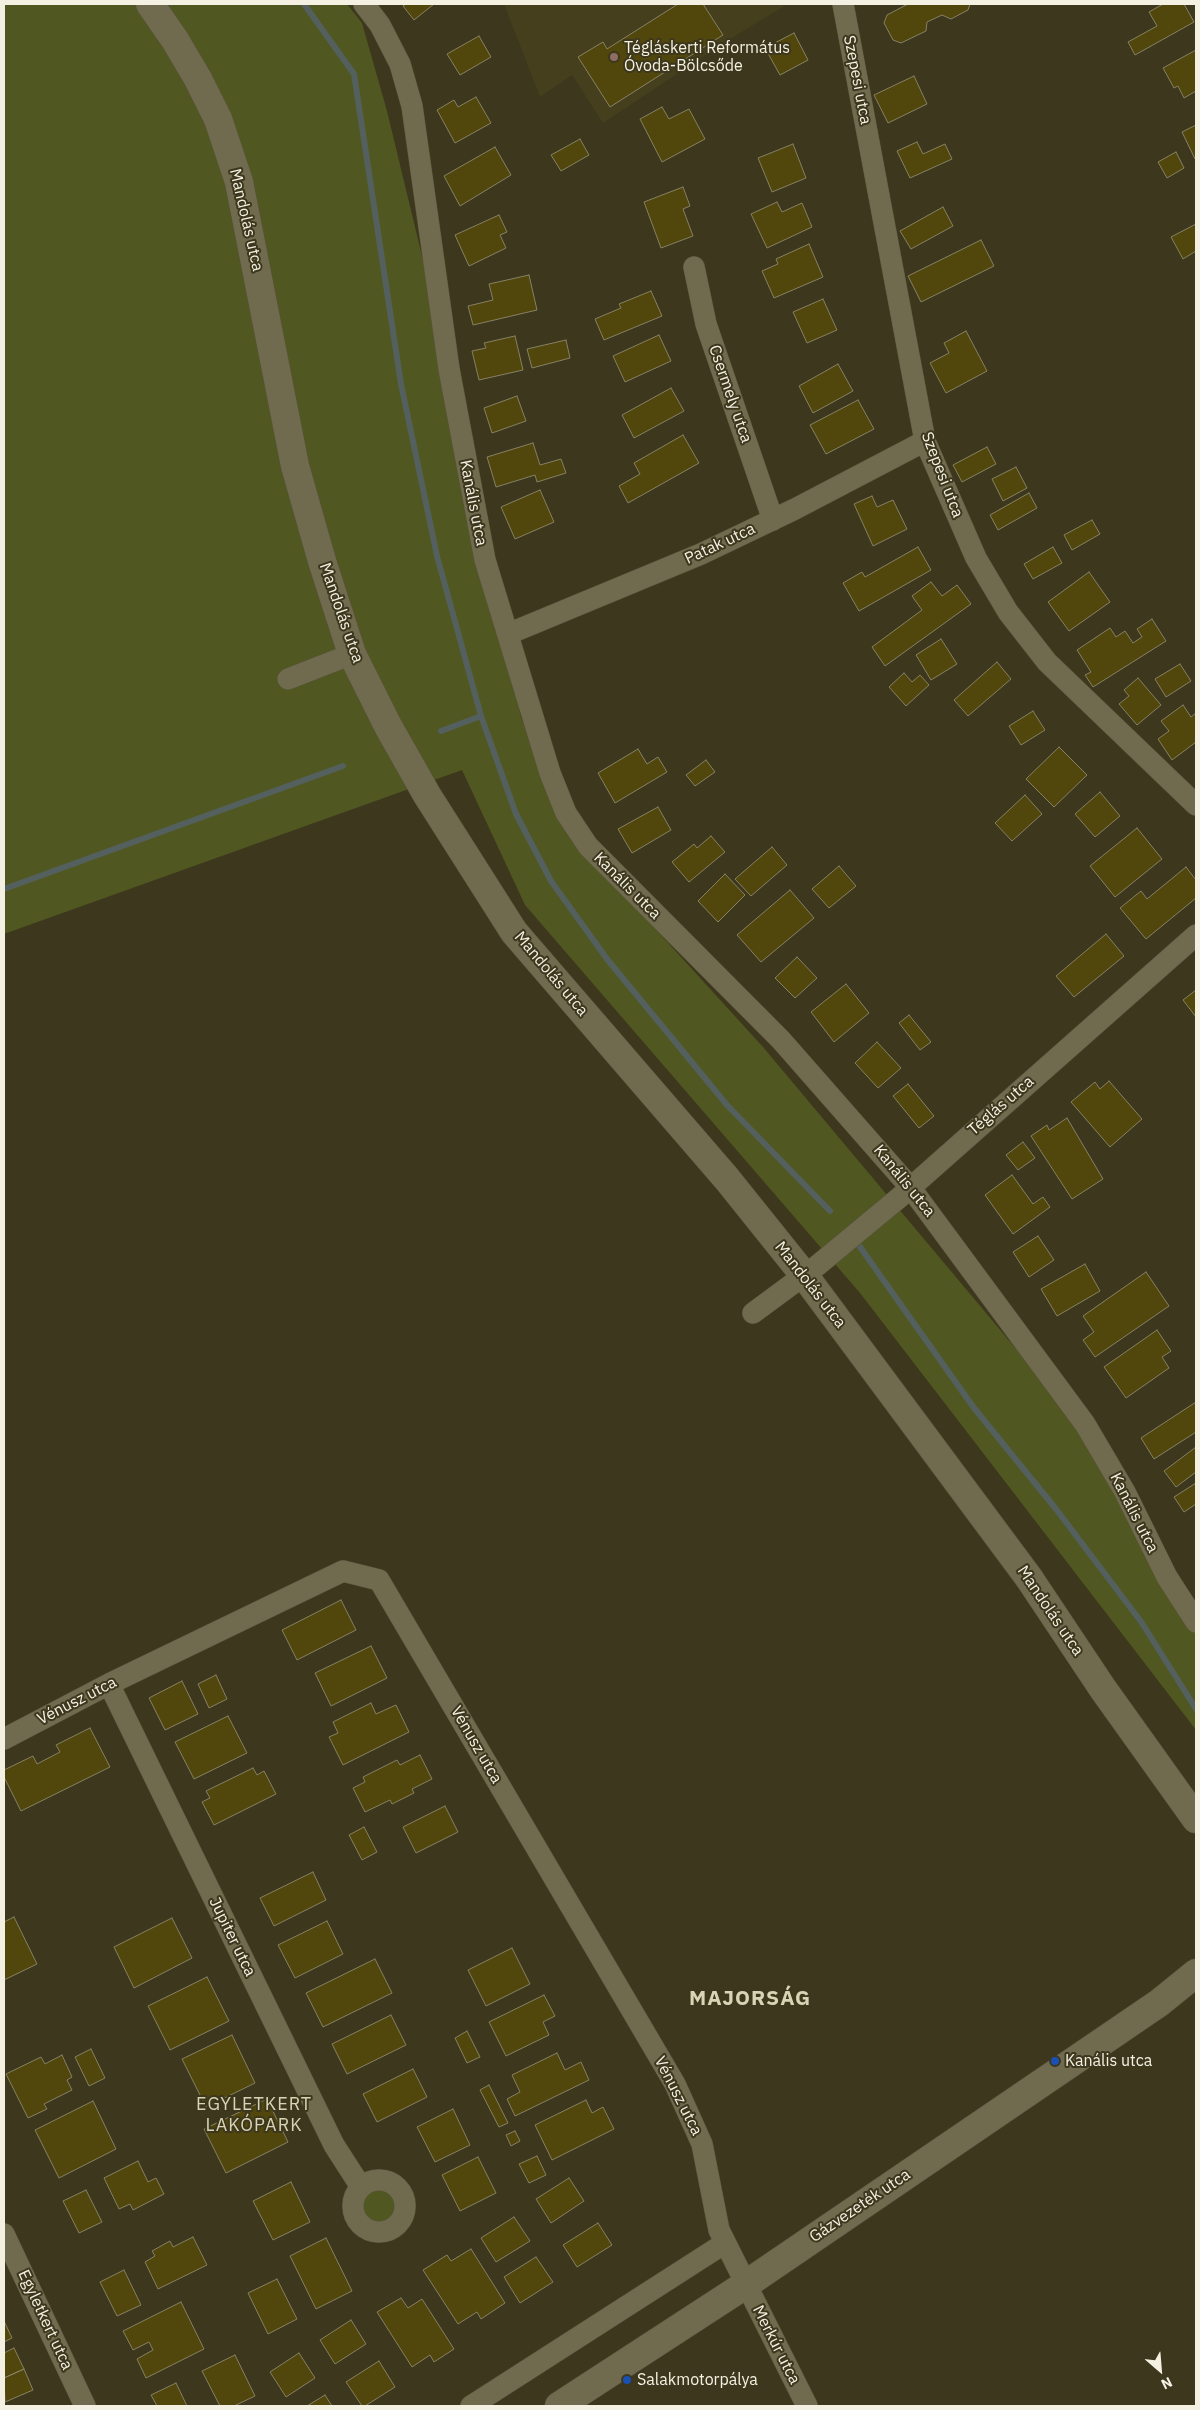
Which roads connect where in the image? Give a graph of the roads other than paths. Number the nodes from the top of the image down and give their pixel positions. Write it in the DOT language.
graph roads {
  1 [pos="150,4"];
  2 [pos="364,4"];
  3 [pos="843,4"];
  4 [pos="694,267"];
  5 [pos="925,441"];
  6 [pos="773,520"];
  7 [pos="508,634"];
  8 [pos="352,654"];
  9 [pos="288,679"];
  10 [pos="1196,805"];
  11 [pos="1196,935"];
  12 [pos="910,1186"];
  13 [pos="804,1275"];
  14 [pos="754,1313"];
  15 [pos="1196,1622"];
  16 [pos="108,1684"];
  17 [pos="4,1739"];
  18 [pos="1196,1819"];
  19 [pos="1196,1973"];
  20 [pos="1196,1988"];
  21 [pos="1159,2002"];
  22 [pos="361,2187"];
  23 [pos="4,2234"];
  24 [pos="725,2243"];
  25 [pos="745,2285"];
  26 [pos="85,2406"];
  27 [pos="472,2406"];
  28 [pos="559,2406"];
  29 [pos="806,2406"];
  1 -- 8 [label="street, Mandolás utca"];
  2 -- 7 [label="street, Kanális utca"];
  3 -- 5 [label="street, Szepesi utca"];
  4 -- 6 [label="street, Csermely utca"];
  5 -- 6 [label="street, Patak utca"];
  5 -- 10 [label="street, Szepesi utca"];
  6 -- 7 [label="street, Patak utca"];
  7 -- 12 [label="street, Kanális utca"];
  8 -- 9 [label="street"];
  8 -- 13 [label="street, Mandolás utca"];
  11 -- 12 [label="street, Téglás utca"];
  12 -- 13 [label="street, Téglás utca"];
  12 -- 15 [label="street, Kanális utca"];
  13 -- 14 [label="street, Téglás utca"];
  13 -- 18 [label="street, Mandolás utca"];
  16 -- 17 [label="street, Vénusz utca"];
  16 -- 22 [label="street, Jupiter utca"];
  16 -- 24 [label="street, Vénusz utca"];
  19 -- 21 [label="street, Gázvezeték utca"];
  20 -- 21 [label="street, Gázvezeték utca"];
  21 -- 25 [label="street, Gázvezeték utca"];
  23 -- 26 [label="street, Egyletkert utca"];
  24 -- 25 [label="street, Vénusz utca"];
  24 -- 27 [label="street"];
  25 -- 28 [label="street, Gázvezeték utca"];
  25 -- 29 [label="street, Merkúr utca"];
}
